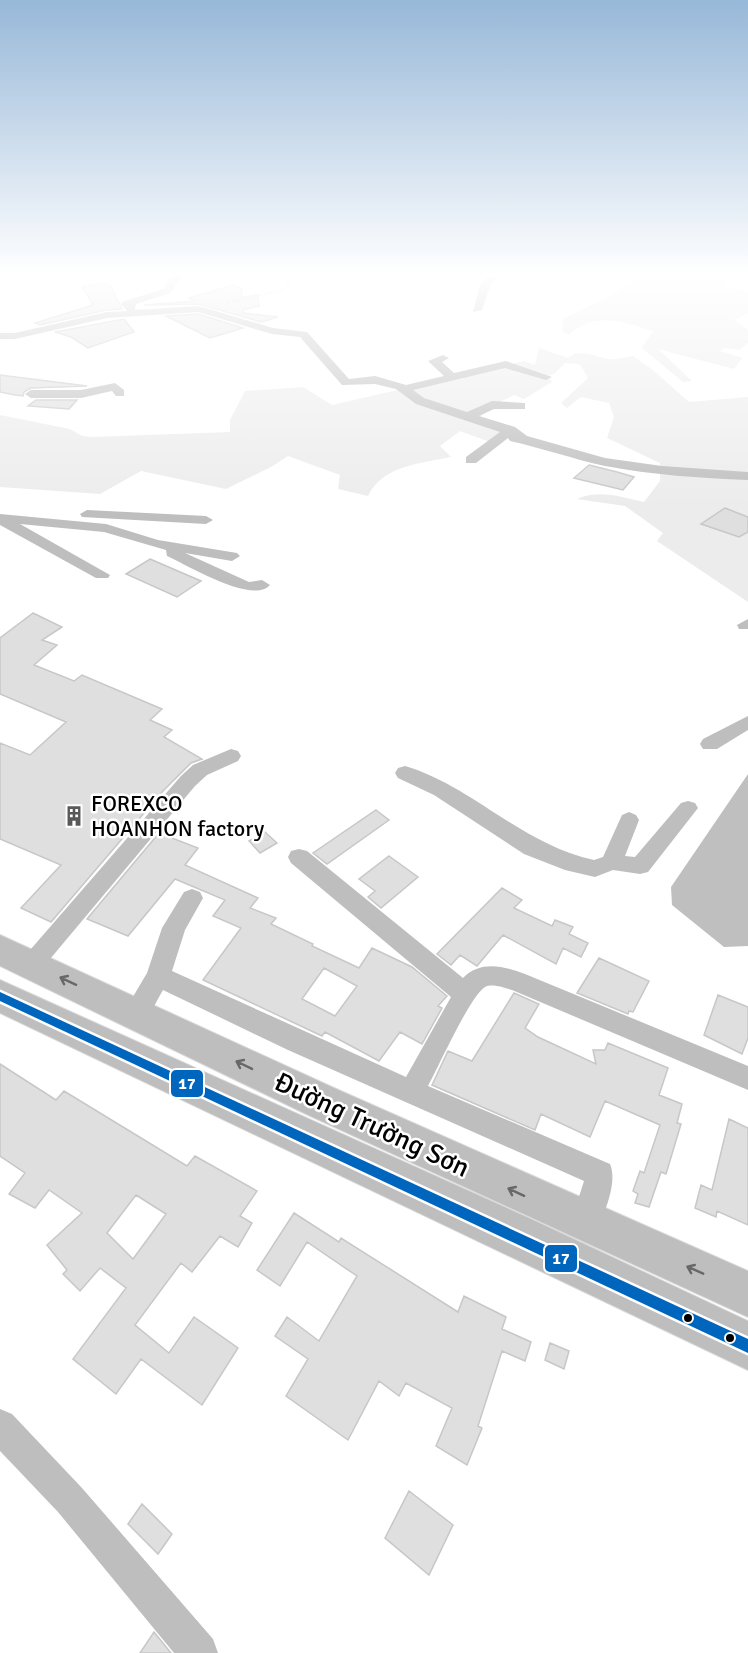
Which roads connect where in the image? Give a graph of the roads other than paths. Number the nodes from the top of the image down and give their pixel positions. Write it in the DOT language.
graph roads {
  1 [pos="320,353"];
  2 [pos="443,358"];
  3 [pos="452,377"];
  4 [pos="546,377"];
  5 [pos="403,389"];
  6 [pos="120,393"];
  7 [pos="31,394"];
  8 [pos="521,406"];
  9 [pos="468,416"];
  10 [pos="521,419"];
  11 [pos="510,430"];
  12 [pos="521,449"];
  13 [pos="471,460"];
  14 [pos="748,476"];
  15 [pos="0,509"];
  16 [pos="0,519"];
  17 [pos="206,520"];
  18 [pos="156,544"];
  19 [pos="232,556"];
  20 [pos="102,575"];
  21 [pos="262,585"];
  22 [pos="748,722"];
  23 [pos="710,744"];
  24 [pos="231,756"];
  25 [pos="405,773"];
  26 [pos="688,808"];
  27 [pos="629,820"];
  28 [pos="299,857"];
  29 [pos="611,862"];
  30 [pos="192,898"];
  31 [pos="16,957"];
  32 [pos="158,976"];
  33 [pos="465,994"];
  34 [pos="0,996"];
  35 [pos="136,1012"];
  36 [pos="748,1078"];
  37 [pos="412,1091"];
  38 [pos="586,1222"];
  39 [pos="748,1294"];
  40 [pos="748,1346"];
  41 [pos="0,1426"];
  42 [pos="199,1653"];
  1 -- 5 [label="street"];
  2 -- 3 [label="street"];
  3 -- 4 [label="street"];
  3 -- 5 [label="street"];
  5 -- 9 [label="street"];
  6 -- 7 [label="street"];
  8 -- 9 [label="street"];
  9 -- 11 [label="street"];
  10 -- 11 [label="street"];
  11 -- 12 [label="street"];
  11 -- 13 [label="street"];
  11 -- 14 [label="street"];
  15 -- 17 [label="street"];
  16 -- 18 [label="street"];
  16 -- 20 [label="street"];
  18 -- 19 [label="street"];
  18 -- 21 [label="street"];
  22 -- 23 [label="street"];
  24 -- 31 [label="street"];
  25 -- 29 [label="street"];
  26 -- 29 [label="street"];
  27 -- 29 [label="street"];
  28 -- 33 [label="street"];
  30 -- 32 [label="street"];
  35 -- 31 [label="highway, Đường Trường Sơn, one-way"];
  32 -- 35 [label="street"];
  32 -- 37 [label="street"];
  33 -- 36 [label="street"];
  33 -- 37 [label="street"];
  34 -- 40 [label="highway, Đường Trường Sơn"];
  38 -- 35 [label="highway, Đường Trường Sơn, one-way"];
  37 -- 38 [label="street"];
  39 -- 38 [label="highway, Đường Trường Sơn, one-way"];
  41 -- 42 [label="street"];
}
